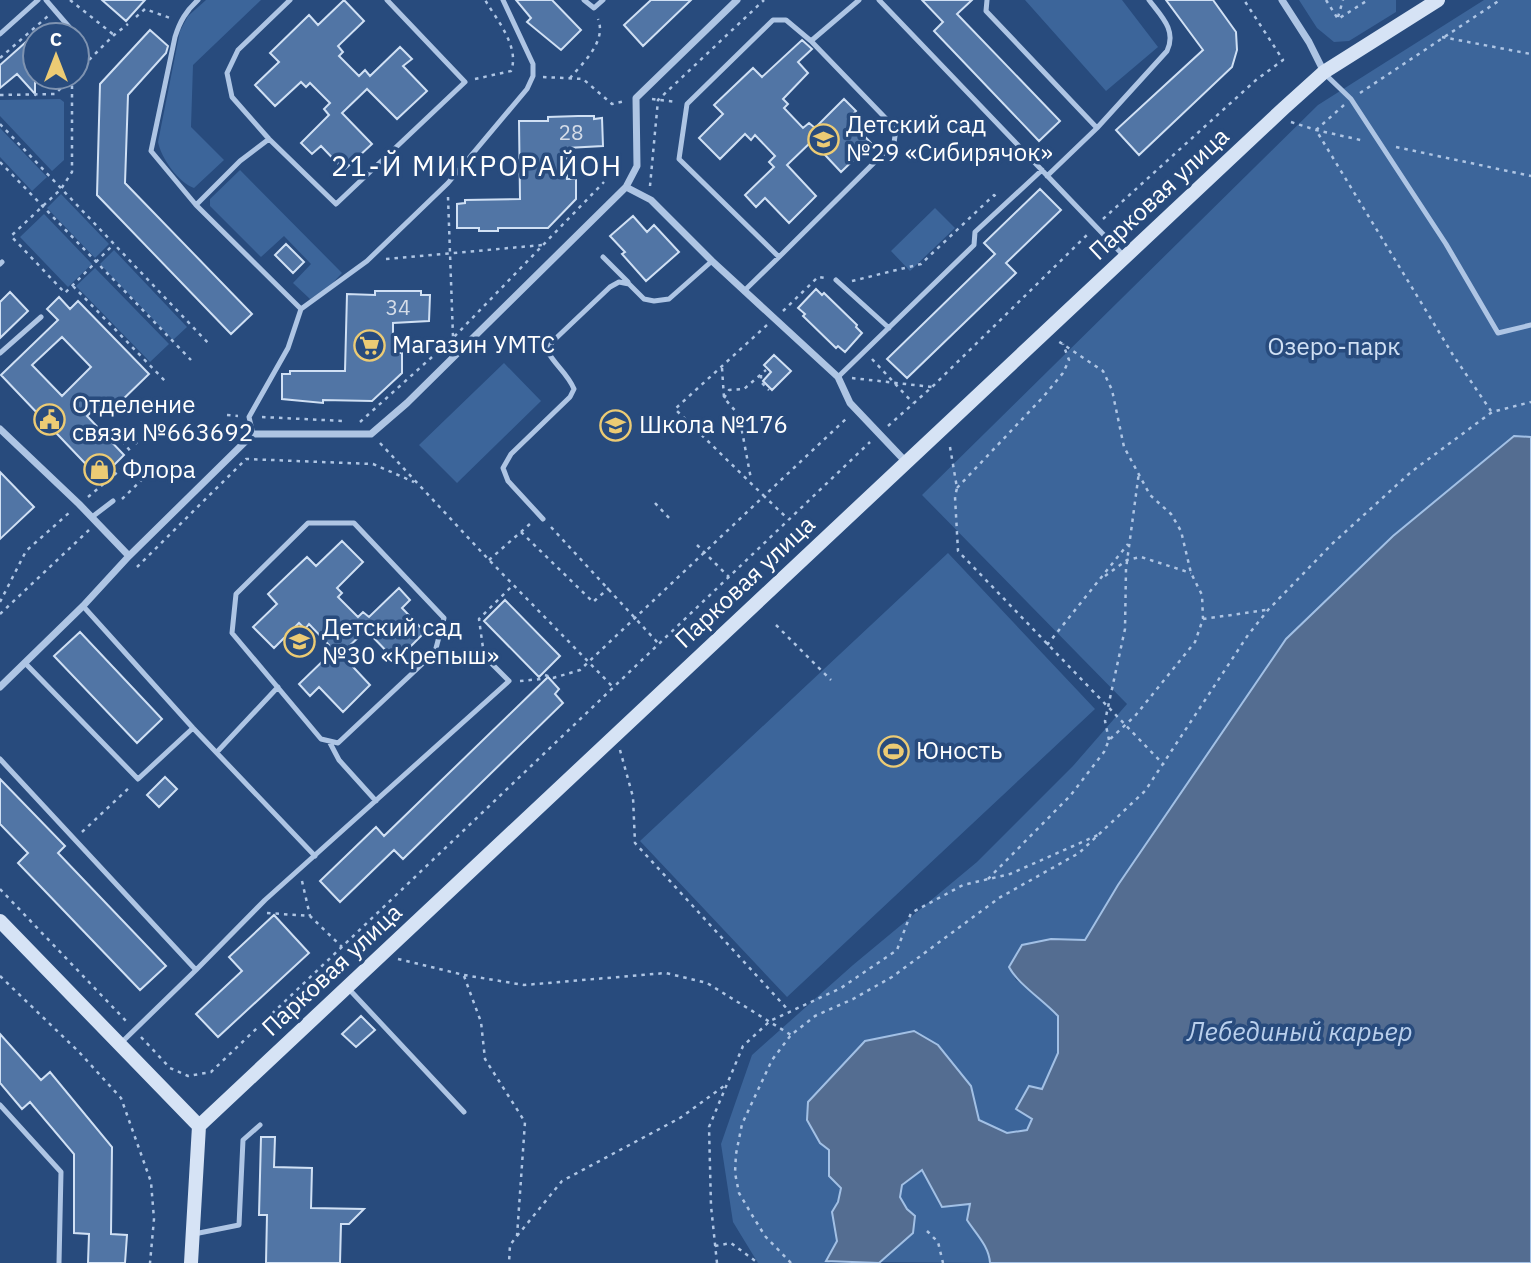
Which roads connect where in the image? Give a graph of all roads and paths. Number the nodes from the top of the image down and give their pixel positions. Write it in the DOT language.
graph roads {
  1 [pos="38,0"];
  2 [pos="46,0"];
  3 [pos="70,0"];
  4 [pos="198,0"];
  5 [pos="290,0"];
  6 [pos="387,0"];
  7 [pos="485,0"];
  8 [pos="503,0"];
  9 [pos="584,0"];
  10 [pos="603,0"];
  11 [pos="737,0"];
  12 [pos="764,0"];
  13 [pos="859,0"];
  14 [pos="879,0"];
  15 [pos="987,0"];
  16 [pos="1149,0"];
  17 [pos="1244,0"];
  18 [pos="1282,0"];
  19 [pos="1326,0"];
  20 [pos="1343,0"];
  21 [pos="1368,0"];
  22 [pos="1438,0"];
  23 [pos="1500,0"];
  24 [pos="594,8"];
  25 [pos="55,10"];
  26 [pos="136,17"];
  27 [pos="1338,19"];
  28 [pos="64,21"];
  29 [pos="180,21"];
  30 [pos="128,24"];
  31 [pos="0,34"];
  32 [pos="114,35"];
  33 [pos="1442,37"];
  34 [pos="811,41"];
  35 [pos="1531,54"];
  36 [pos="0,58"];
  37 [pos="91,58"];
  38 [pos="1324,72"];
  39 [pos="533,76"];
  40 [pos="570,78"];
  41 [pos="466,82"];
  42 [pos="57,91"];
  43 [pos="71,91"];
  44 [pos="0,95"];
  45 [pos="636,98"];
  46 [pos="1351,99"];
  47 [pos="658,100"];
  48 [pos="687,104"];
  49 [pos="1291,122"];
  50 [pos="0,124"];
  51 [pos="1097,128"];
  52 [pos="1316,130"];
  53 [pos="269,139"];
  54 [pos="1381,144"];
  55 [pos="0,162"];
  56 [pos="1042,170"];
  57 [pos="1047,176"];
  58 [pos="1531,176"];
  59 [pos="604,182"];
  60 [pos="448,183"];
  61 [pos="626,187"];
  62 [pos="650,187"];
  63 [pos="61,189"];
  64 [pos="196,205"];
  65 [pos="1004,205"];
  66 [pos="42,207"];
  67 [pos="1096,226"];
  68 [pos="114,244"];
  69 [pos="543,245"];
  70 [pos="450,253"];
  71 [pos="603,257"];
  72 [pos="779,257"];
  73 [pos="1125,257"];
  74 [pos="367,261"];
  75 [pos="712,261"];
  76 [pos="96,262"];
  77 [pos="836,280"];
  78 [pos="629,284"];
  79 [pos="73,286"];
  80 [pos="744,291"];
  81 [pos="301,309"];
  82 [pos="41,317"];
  83 [pos="775,319"];
  84 [pos="1531,325"];
  85 [pos="889,328"];
  86 [pos="1044,333"];
  87 [pos="453,338"];
  88 [pos="209,344"];
  89 [pos="1063,344"];
  90 [pos="864,352"];
  91 [pos="0,353"];
  92 [pos="191,360"];
  93 [pos="722,368"];
  94 [pos="766,370"];
  95 [pos="761,375"];
  96 [pos="838,377"];
  97 [pos="167,383"];
  98 [pos="895,383"];
  99 [pos="932,387"];
  100 [pos="769,390"];
  101 [pos="723,398"];
  102 [pos="1531,401"];
  103 [pos="914,404"];
  104 [pos="133,405"];
  105 [pos="856,409"];
  106 [pos="128,410"];
  107 [pos="1492,412"];
  108 [pos="227,415"];
  109 [pos="249,417"];
  110 [pos="362,422"];
  111 [pos="0,429"];
  112 [pos="253,434"];
  113 [pos="371,434"];
  114 [pos="879,434"];
  115 [pos="129,435"];
  116 [pos="122,442"];
  117 [pos="139,446"];
  118 [pos="950,447"];
  119 [pos="132,453"];
  120 [pos="133,458"];
  121 [pos="906,462"];
  122 [pos="151,471"];
  123 [pos="1139,472"];
  124 [pos="414,482"];
  125 [pos="751,482"];
  126 [pos="957,488"];
  127 [pos="764,496"];
  128 [pos="113,501"];
  129 [pos="655,503"];
  130 [pos="79,504"];
  131 [pos="542,517"];
  132 [pos="670,519"];
  133 [pos="788,519"];
  134 [pos="94,520"];
  135 [pos="521,532"];
  136 [pos="1129,543"];
  137 [pos="696,545"];
  138 [pos="704,552"];
  139 [pos="129,555"];
  140 [pos="489,560"];
  141 [pos="1126,560"];
  142 [pos="1191,573"];
  143 [pos="129,575"];
  144 [pos="729,577"];
  145 [pos="1102,578"];
  146 [pos="513,585"];
  147 [pos="609,588"];
  148 [pos="0,601"];
  149 [pos="83,606"];
  150 [pos="1268,610"];
  151 [pos="0,614"];
  152 [pos="636,617"];
  153 [pos="1203,619"];
  154 [pos="776,625"];
  155 [pos="658,643"];
  156 [pos="1048,645"];
  157 [pos="589,662"];
  158 [pos="25,663"];
  159 [pos="491,663"];
  160 [pos="545,675"];
  161 [pos="541,679"];
  162 [pos="831,680"];
  163 [pos="509,681"];
  164 [pos="0,687"];
  165 [pos="278,687"];
  166 [pos="612,687"];
  167 [pos="1108,706"];
  168 [pos="1125,724"];
  169 [pos="193,728"];
  170 [pos="611,740"];
  171 [pos="1109,740"];
  172 [pos="329,741"];
  173 [pos="217,752"];
  174 [pos="0,759"];
  175 [pos="1164,765"];
  176 [pos="138,779"];
  177 [pos="376,801"];
  178 [pos="1101,834"];
  179 [pos="75,839"];
  180 [pos="315,856"];
  181 [pos="300,869"];
  182 [pos="988,879"];
  183 [pos="0,889"];
  184 [pos="253,912"];
  185 [pos="310,916"];
  186 [pos="0,922"];
  187 [pos="342,947"];
  188 [pos="381,955"];
  189 [pos="196,970"];
  190 [pos="464,975"];
  191 [pos="0,976"];
  192 [pos="347,987"];
  193 [pos="790,1012"];
  194 [pos="770,1021"];
  195 [pos="134,1030"];
  196 [pos="791,1035"];
  197 [pos="120,1044"];
  198 [pos="727,1084"];
  199 [pos="0,1105"];
  200 [pos="464,1112"];
  201 [pos="260,1125"];
  202 [pos="199,1126"];
  203 [pos="928,1231"];
  204 [pos="193,1234"];
  205 [pos="517,1236"];
  206 [pos="715,1246"];
  207 [pos="60,1263"];
  208 [pos="150,1263"];
  209 [pos="191,1263"];
  210 [pos="509,1263"];
  211 [pos="717,1263"];
  212 [pos="758,1263"];
  213 [pos="791,1263"];
  214 [pos="943,1263"];
  1 -- 31 [label="lane"];
  2 -- 25 [label="lane"];
  3 -- 32 [label="path"];
  4 -- 29 [label="lane"];
  5 -- 53 [label="lane"];
  6 -- 41 [label="lane"];
  7 -- 41 [label="path"];
  8 -- 39 [label="lane"];
  9 -- 24 [label="lane"];
  10 -- 24 [label="lane"];
  11 -- 45 [label="street"];
  12 -- 47 [label="path"];
  13 -- 34 [label="lane"];
  14 -- 56 [label="lane"];
  15 -- 51 [label="lane"];
  16 -- 51 [label="lane"];
  17 -- 67 [label="path"];
  18 -- 38 [label="street"];
  19 -- 27 [label="path"];
  20 -- 27 [label="path"];
  21 -- 27 [label="path"];
  22 -- 38 [label="street, Парковая улица"];
  23 -- 33 [label="path"];
  24 -- 40 [label="path"];
  25 -- 28 [label="lane"];
  25 -- 36 [label="path"];
  26 -- 29 [label="path"];
  29 -- 64 [label="lane"];
  30 -- 32 [label="path"];
  32 -- 37 [label="path"];
  33 -- 35 [label="path"];
  33 -- 46 [label="path"];
  34 -- 48 [label="lane"];
  34 -- 72 [label="lane"];
  38 -- 46 [label="lane"];
  38 -- 73 [label="street, Парковая улица"];
  39 -- 40 [label="path"];
  39 -- 60 [label="lane"];
  40 -- 45 [label="path"];
  41 -- 53 [label="lane"];
  42 -- 44 [label="path"];
  43 -- 63 [label="path"];
  45 -- 61 [label="street"];
  46 -- 52 [label="path"];
  46 -- 54 [label="lane"];
  47 -- 48 [label="path"];
  47 -- 62 [label="path"];
  48 -- 72 [label="lane"];
  49 -- 52 [label="path"];
  50 -- 63 [label="path"];
  51 -- 57 [label="lane"];
  52 -- 54 [label="path"];
  52 -- 107 [label="path"];
  53 -- 64 [label="lane"];
  54 -- 58 [label="path"];
  54 -- 84 [label="lane"];
  55 -- 66 [label="path"];
  56 -- 57 [label="lane"];
  56 -- 65 [label="lane"];
  57 -- 67 [label="lane"];
  59 -- 69 [label="path"];
  60 -- 70 [label="path"];
  60 -- 74 [label="lane"];
  61 -- 75 [label="street"];
  61 -- 113 [label="street"];
  63 -- 66 [label="path"];
  63 -- 68 [label="path"];
  64 -- 81 [label="lane"];
  65 -- 77 [label="path"];
  65 -- 85 [label="lane"];
  66 -- 76 [label="path"];
  66 -- 79 [label="path"];
  67 -- 73 [label="lane"];
  67 -- 99 [label="path"];
  68 -- 76 [label="path"];
  68 -- 88 [label="path"];
  69 -- 70 [label="path"];
  69 -- 87 [label="path"];
  70 -- 74 [label="path"];
  70 -- 87 [label="path"];
  71 -- 78 [label="lane"];
  72 -- 80 [label="lane"];
  73 -- 86 [label="street, Парковая улица"];
  74 -- 81 [label="lane"];
  75 -- 78 [label="lane"];
  75 -- 80 [label="street"];
  76 -- 79 [label="path"];
  76 -- 92 [label="path"];
  77 -- 83 [label="path"];
  77 -- 85 [label="lane"];
  78 -- 131 [label="lane"];
  79 -- 97 [label="path"];
  80 -- 83 [label="street"];
  81 -- 109 [label="lane"];
  82 -- 91 [label="lane"];
  83 -- 93 [label="path"];
  83 -- 96 [label="street"];
  85 -- 90 [label="lane"];
  86 -- 89 [label="path"];
  86 -- 121 [label="street, Парковая улица"];
  87 -- 110 [label="path"];
  89 -- 123 [label="path"];
  89 -- 126 [label="path"];
  90 -- 96 [label="lane"];
  90 -- 98 [label="path"];
  93 -- 101 [label="path"];
  93 -- 125 [label="path"];
  94 -- 95 [label="path"];
  95 -- 100 [label="path"];
  95 -- 101 [label="path"];
  96 -- 98 [label="path"];
  96 -- 105 [label="street"];
  98 -- 99 [label="path"];
  98 -- 103 [label="path"];
  99 -- 103 [label="path"];
  101 -- 125 [label="path"];
  102 -- 107 [label="path"];
  103 -- 114 [label="path"];
  104 -- 106 [label="path"];
  105 -- 114 [label="street"];
  105 -- 127 [label="path"];
  107 -- 150 [label="path"];
  108 -- 109 [label="path"];
  109 -- 110 [label="path"];
  109 -- 112 [label="lane"];
  110 -- 113 [label="path"];
  111 -- 130 [label="street"];
  112 -- 113 [label="street"];
  112 -- 139 [label="street"];
  113 -- 124 [label="path"];
  114 -- 121 [label="street"];
  114 -- 133 [label="path"];
  115 -- 117 [label="path"];
  116 -- 119 [label="path"];
  118 -- 126 [label="path"];
  120 -- 130 [label="path"];
  121 -- 170 [label="street, Парковая улица"];
  122 -- 134 [label="path"];
  123 -- 136 [label="path"];
  123 -- 142 [label="path"];
  124 -- 140 [label="path"];
  124 -- 143 [label="path"];
  125 -- 127 [label="path"];
  126 -- 156 [label="path"];
  127 -- 133 [label="path"];
  127 -- 138 [label="path"];
  128 -- 134 [label="lane"];
  129 -- 132 [label="path"];
  130 -- 134 [label="street"];
  130 -- 148 [label="path"];
  131 -- 135 [label="path"];
  131 -- 147 [label="path"];
  133 -- 144 [label="path"];
  134 -- 139 [label="street"];
  134 -- 151 [label="path"];
  135 -- 140 [label="path"];
  135 -- 147 [label="path"];
  136 -- 141 [label="path"];
  136 -- 145 [label="path"];
  137 -- 138 [label="path"];
  138 -- 144 [label="path"];
  138 -- 152 [label="path"];
  139 -- 149 [label="street"];
  140 -- 146 [label="path"];
  141 -- 142 [label="path"];
  141 -- 145 [label="path"];
  141 -- 167 [label="path"];
  142 -- 153 [label="path"];
  144 -- 155 [label="path"];
  145 -- 156 [label="path"];
  146 -- 157 [label="path"];
  146 -- 159 [label="path"];
  147 -- 152 [label="path"];
  149 -- 158 [label="street"];
  149 -- 169 [label="lane"];
  150 -- 153 [label="path"];
  150 -- 175 [label="path"];
  152 -- 155 [label="path"];
  152 -- 157 [label="path"];
  153 -- 168 [label="path"];
  154 -- 162 [label="path"];
  155 -- 166 [label="path"];
  156 -- 167 [label="path"];
  157 -- 160 [label="path"];
  157 -- 166 [label="path"];
  158 -- 164 [label="street"];
  158 -- 176 [label="lane"];
  159 -- 163 [label="lane"];
  161 -- 163 [label="path"];
  163 -- 177 [label="lane"];
  165 -- 172 [label="lane"];
  165 -- 172 [label="lane"];
  165 -- 173 [label="lane"];
  166 -- 187 [label="path"];
  167 -- 168 [label="path"];
  167 -- 171 [label="path"];
  168 -- 171 [label="path"];
  168 -- 175 [label="path"];
  169 -- 173 [label="lane"];
  169 -- 176 [label="lane"];
  170 -- 188 [label="street, Парковая улица"];
  170 -- 193 [label="path"];
  171 -- 182 [label="path"];
  172 -- 177 [label="lane"];
  173 -- 180 [label="lane"];
  174 -- 179 [label="lane"];
  175 -- 178 [label="path"];
  176 -- 179 [label="path"];
  177 -- 180 [label="lane"];
  178 -- 182 [label="path"];
  178 -- 196 [label="path"];
  179 -- 189 [label="lane"];
  180 -- 181 [label="lane"];
  181 -- 184 [label="lane"];
  181 -- 185 [label="path"];
  182 -- 193 [label="path"];
  183 -- 195 [label="path"];
  184 -- 185 [label="path"];
  184 -- 189 [label="lane"];
  185 -- 187 [label="path"];
  186 -- 197 [label="street"];
  187 -- 195 [label="path"];
  188 -- 190 [label="path"];
  188 -- 192 [label="street, Парковая улица"];
  189 -- 195 [label="lane"];
  190 -- 194 [label="path"];
  190 -- 205 [label="path"];
  191 -- 208 [label="path"];
  192 -- 200 [label="lane"];
  192 -- 202 [label="street, Парковая улица"];
  193 -- 194 [label="path"];
  194 -- 196 [label="path"];
  194 -- 198 [label="path"];
  195 -- 197 [label="lane"];
  196 -- 213 [label="path"];
  197 -- 202 [label="street"];
  198 -- 205 [label="path"];
  198 -- 206 [label="path"];
  199 -- 207 [label="lane"];
  201 -- 204 [label="lane"];
  202 -- 204 [label="street"];
  203 -- 214 [label="path"];
  204 -- 209 [label="street"];
  205 -- 210 [label="path"];
  206 -- 211 [label="path"];
  206 -- 212 [label="path"];
}
